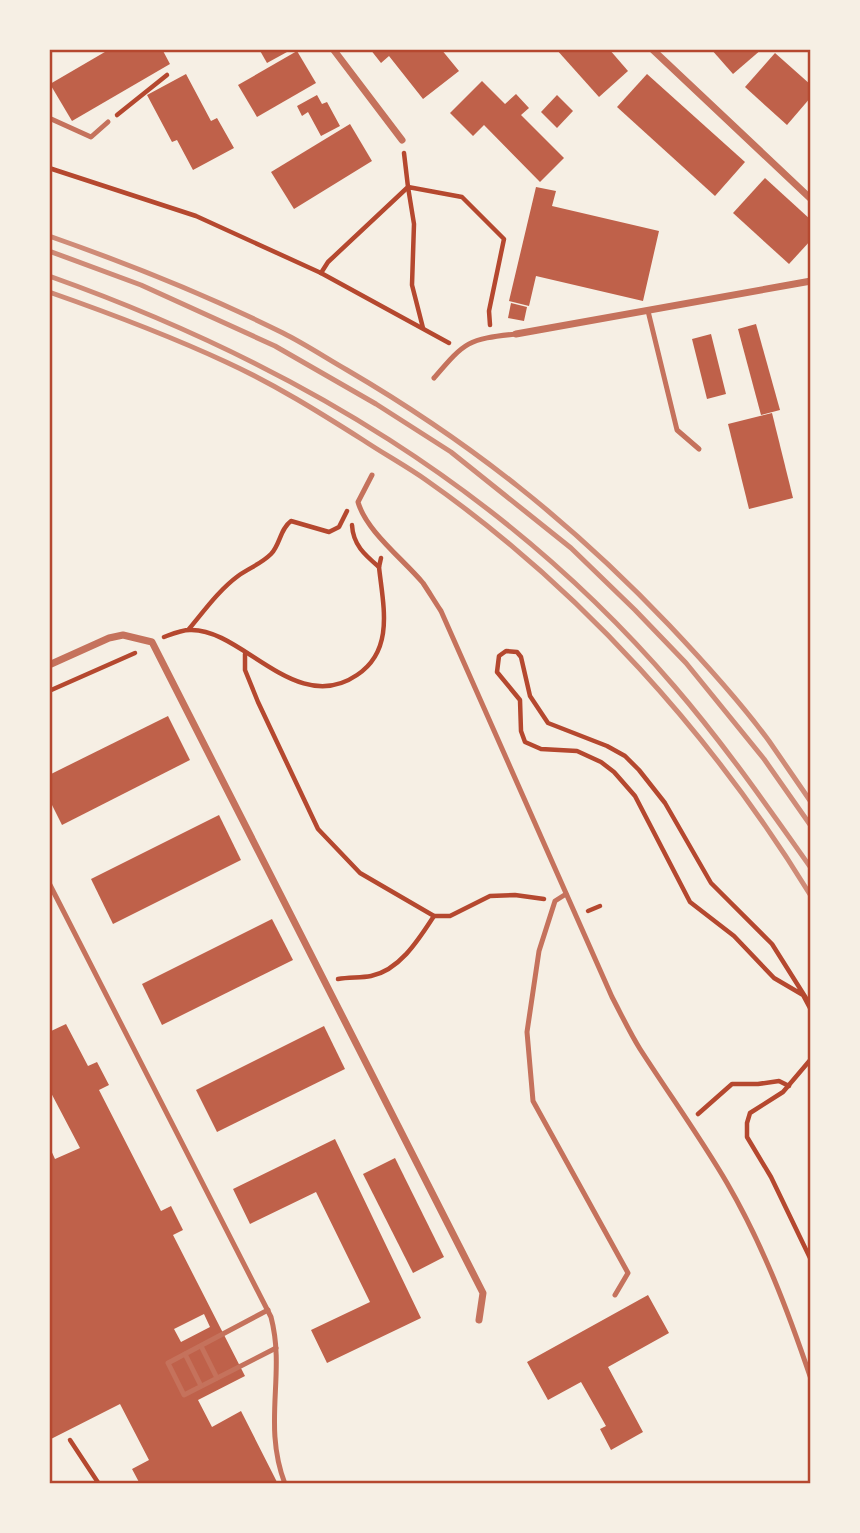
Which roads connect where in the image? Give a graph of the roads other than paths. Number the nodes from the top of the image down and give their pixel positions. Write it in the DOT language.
graph roads {
  1 [pos="333,49"];
  2 [pos="652,49"];
  3 [pos="49,118"];
  4 [pos="108,122"];
  5 [pos="402,140"];
  6 [pos="811,199"];
  7 [pos="811,281"];
  8 [pos="648,311"];
  9 [pos="516,334"];
  10 [pos="434,378"];
  11 [pos="699,449"];
  12 [pos="372,475"];
  13 [pos="49,664"];
  14 [pos="49,883"];
  15 [pos="566,894"];
  16 [pos="615,1295"];
  17 [pos="268,1310"];
  18 [pos="479,1320"];
  19 [pos="201,1346"];
  20 [pos="276,1348"];
  21 [pos="185,1354"];
  22 [pos="217,1378"];
  23 [pos="811,1379"];
  24 [pos="201,1386"];
  25 [pos="285,1484"];
  1 -- 5 [label="street"];
  2 -- 6 [label="street"];
  3 -- 4 [label="lane"];
  7 -- 8 [label="street"];
  8 -- 9 [label="street"];
  8 -- 11 [label="lane"];
  9 -- 10 [label="lane"];
  12 -- 15 [label="lane"];
  13 -- 18 [label="street"];
  14 -- 17 [label="lane"];
  15 -- 16 [label="lane"];
  15 -- 23 [label="lane"];
  17 -- 19 [label="lane"];
  17 -- 20 [label="lane"];
  19 -- 21 [label="lane"];
  19 -- 22 [label="lane"];
  20 -- 22 [label="lane"];
  20 -- 25 [label="lane"];
  21 -- 24 [label="lane"];
  21 -- 24 [label="lane"];
  22 -- 24 [label="lane"];
}
